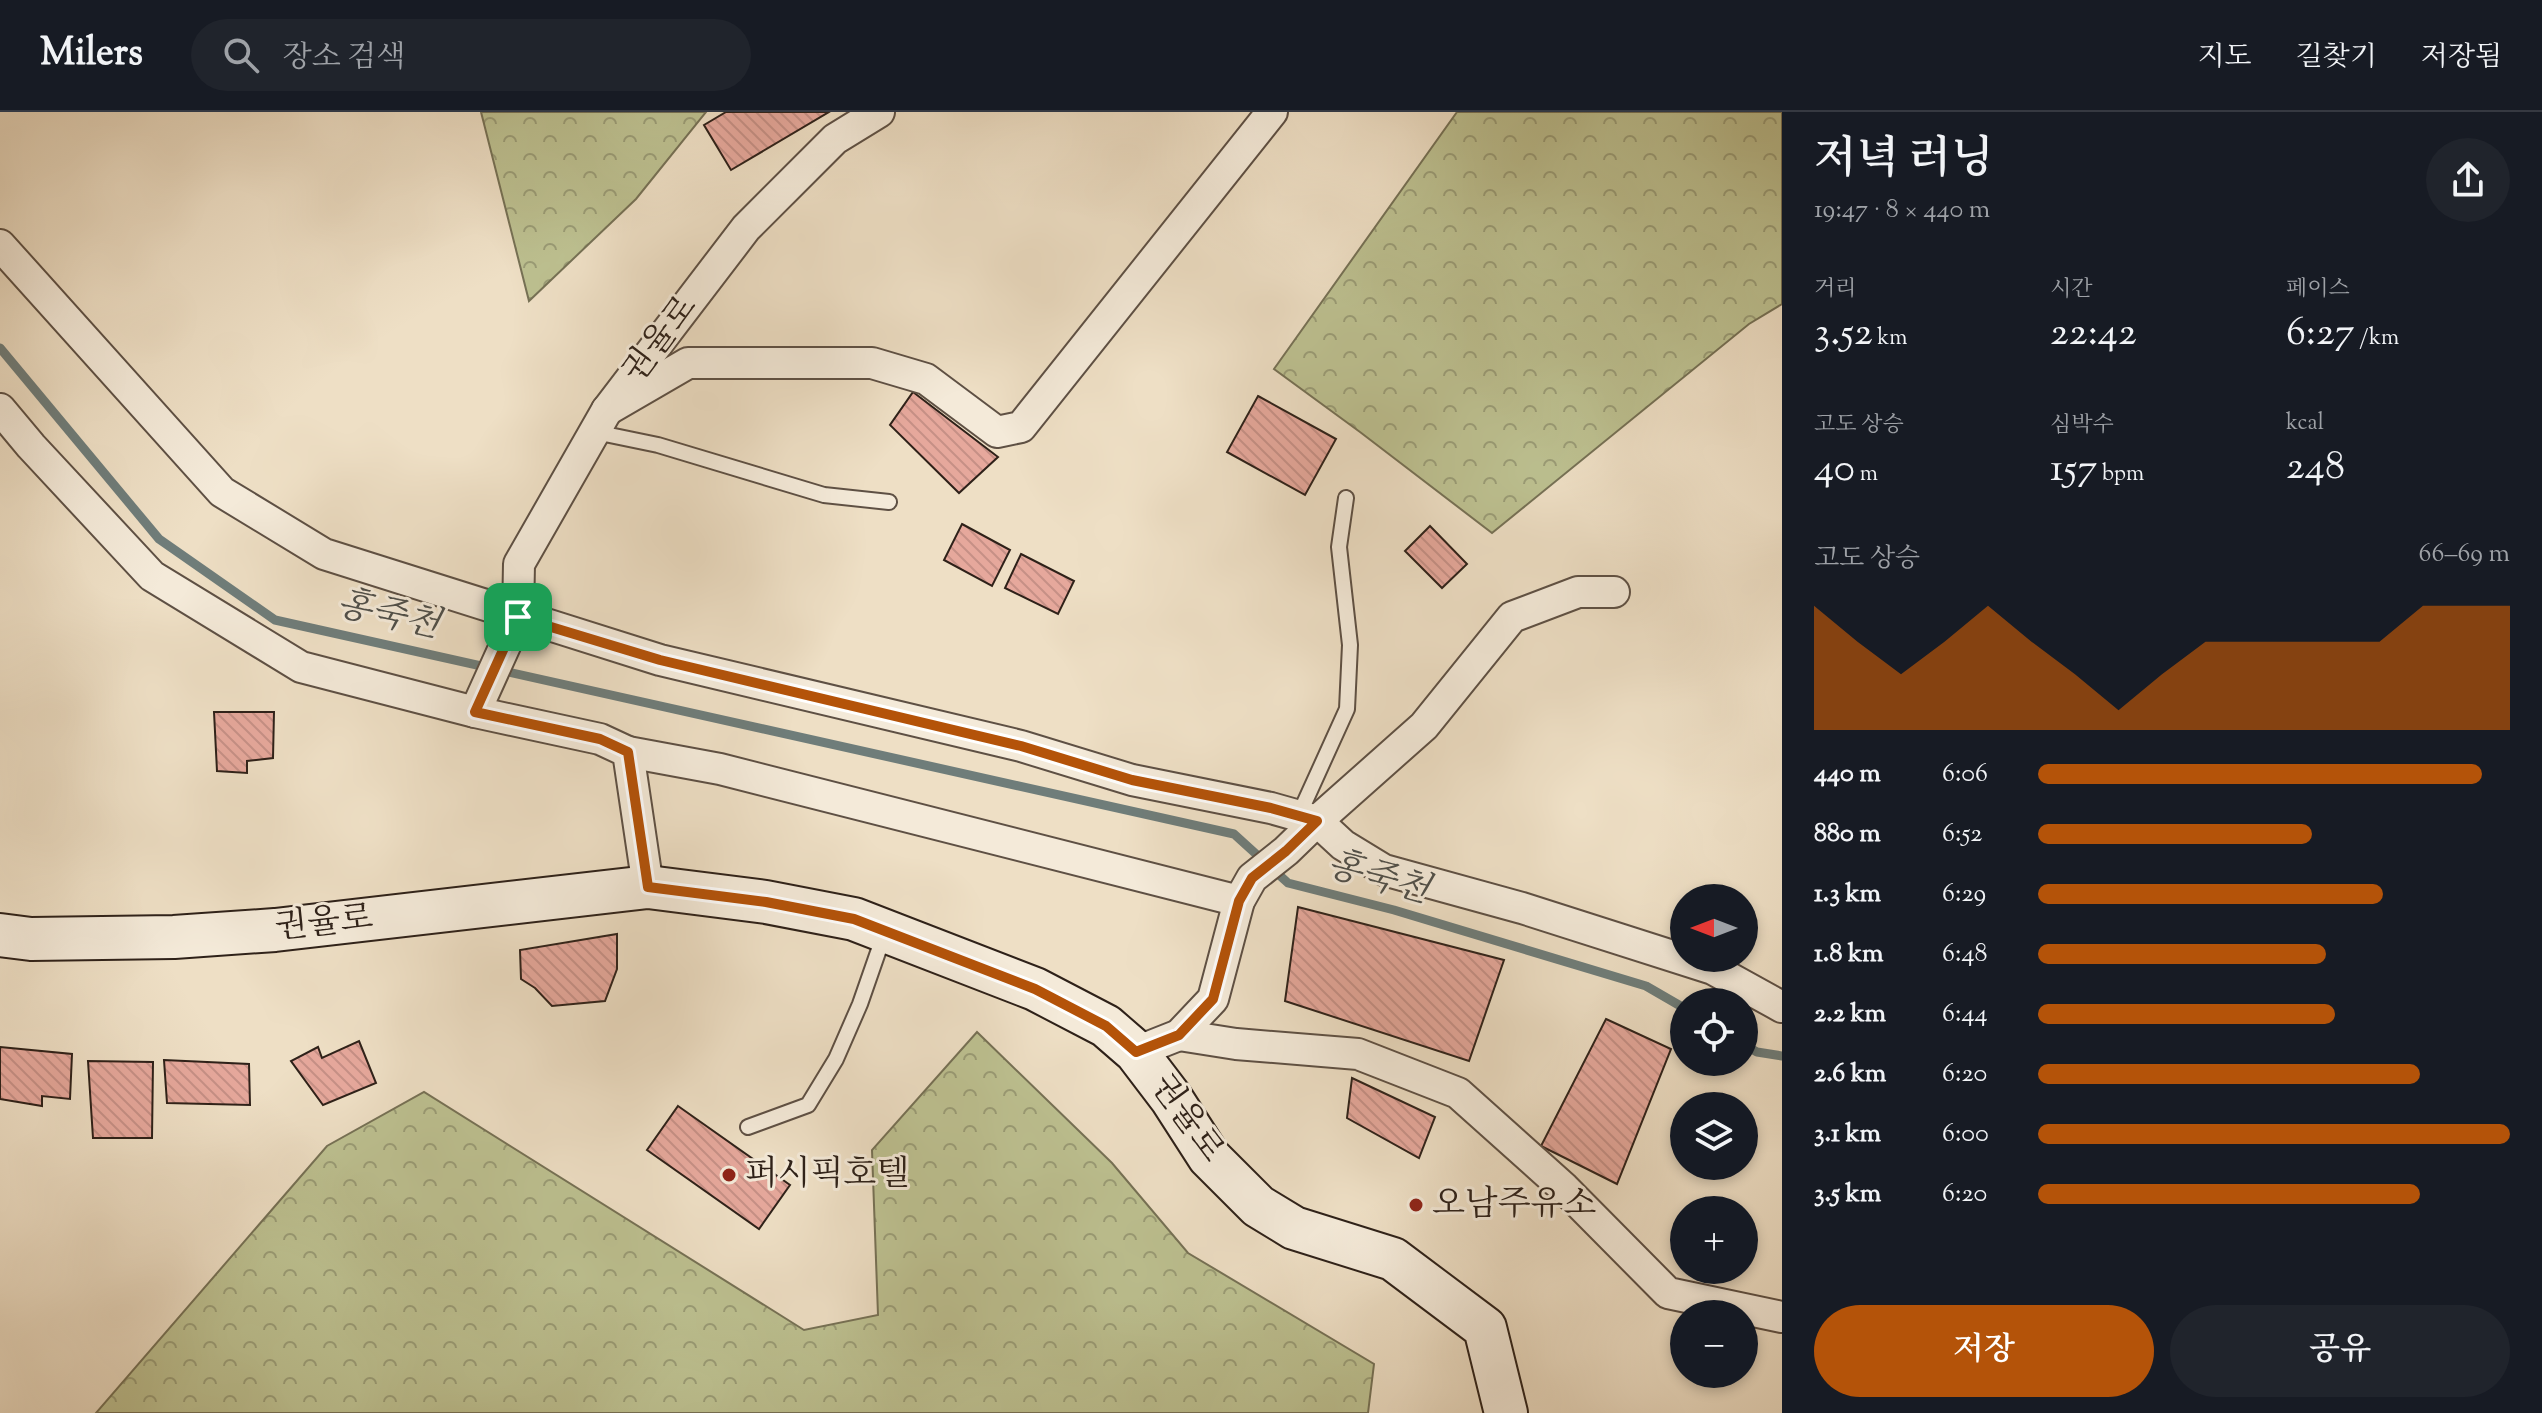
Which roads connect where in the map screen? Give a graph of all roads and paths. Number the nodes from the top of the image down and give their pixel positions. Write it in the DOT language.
graph roads {
  1 [pos="879,112"];
  2 [pos="1272,112"];
  3 [pos="0,245"];
  4 [pos="0,409"];
  5 [pos="601,421"];
  6 [pos="1346,498"];
  7 [pos="889,502"];
  8 [pos="1614,592"];
  9 [pos="518,617"];
  10 [pos="475,712"];
  11 [pos="628,752"];
  12 [pos="1307,819"];
  13 [pos="648,887"];
  14 [pos="1246,890"];
  15 [pos="885,931"];
  16 [pos="0,935"];
  17 [pos="1782,1007"];
  18 [pos="1179,1035"];
  19 [pos="1136,1052"];
  20 [pos="748,1127"];
  21 [pos="1782,1317"];
  22 [pos="1506,1413"];
  1 -- 5 [label="street, 권율로"];
  2 -- 5 [label="street"];
  3 -- 9 [label="street"];
  4 -- 10 [label="street"];
  5 -- 7 [label="lane"];
  5 -- 9 [label="street, 권율로"];
  6 -- 12 [label="lane"];
  8 -- 12 [label="street"];
  9 -- 10 [label="street"];
  9 -- 12 [label="street"];
  10 -- 11 [label="street"];
  11 -- 13 [label="street"];
  11 -- 14 [label="street"];
  12 -- 14 [label="street"];
  12 -- 17 [label="street"];
  13 -- 15 [label="main road, 권율로"];
  13 -- 16 [label="main road, 권율로"];
  14 -- 18 [label="street"];
  15 -- 19 [label="main road, 권율로"];
  15 -- 20 [label="lane"];
  18 -- 19 [label="street"];
  18 -- 21 [label="street"];
  19 -- 22 [label="main road, 권율로"];
}
